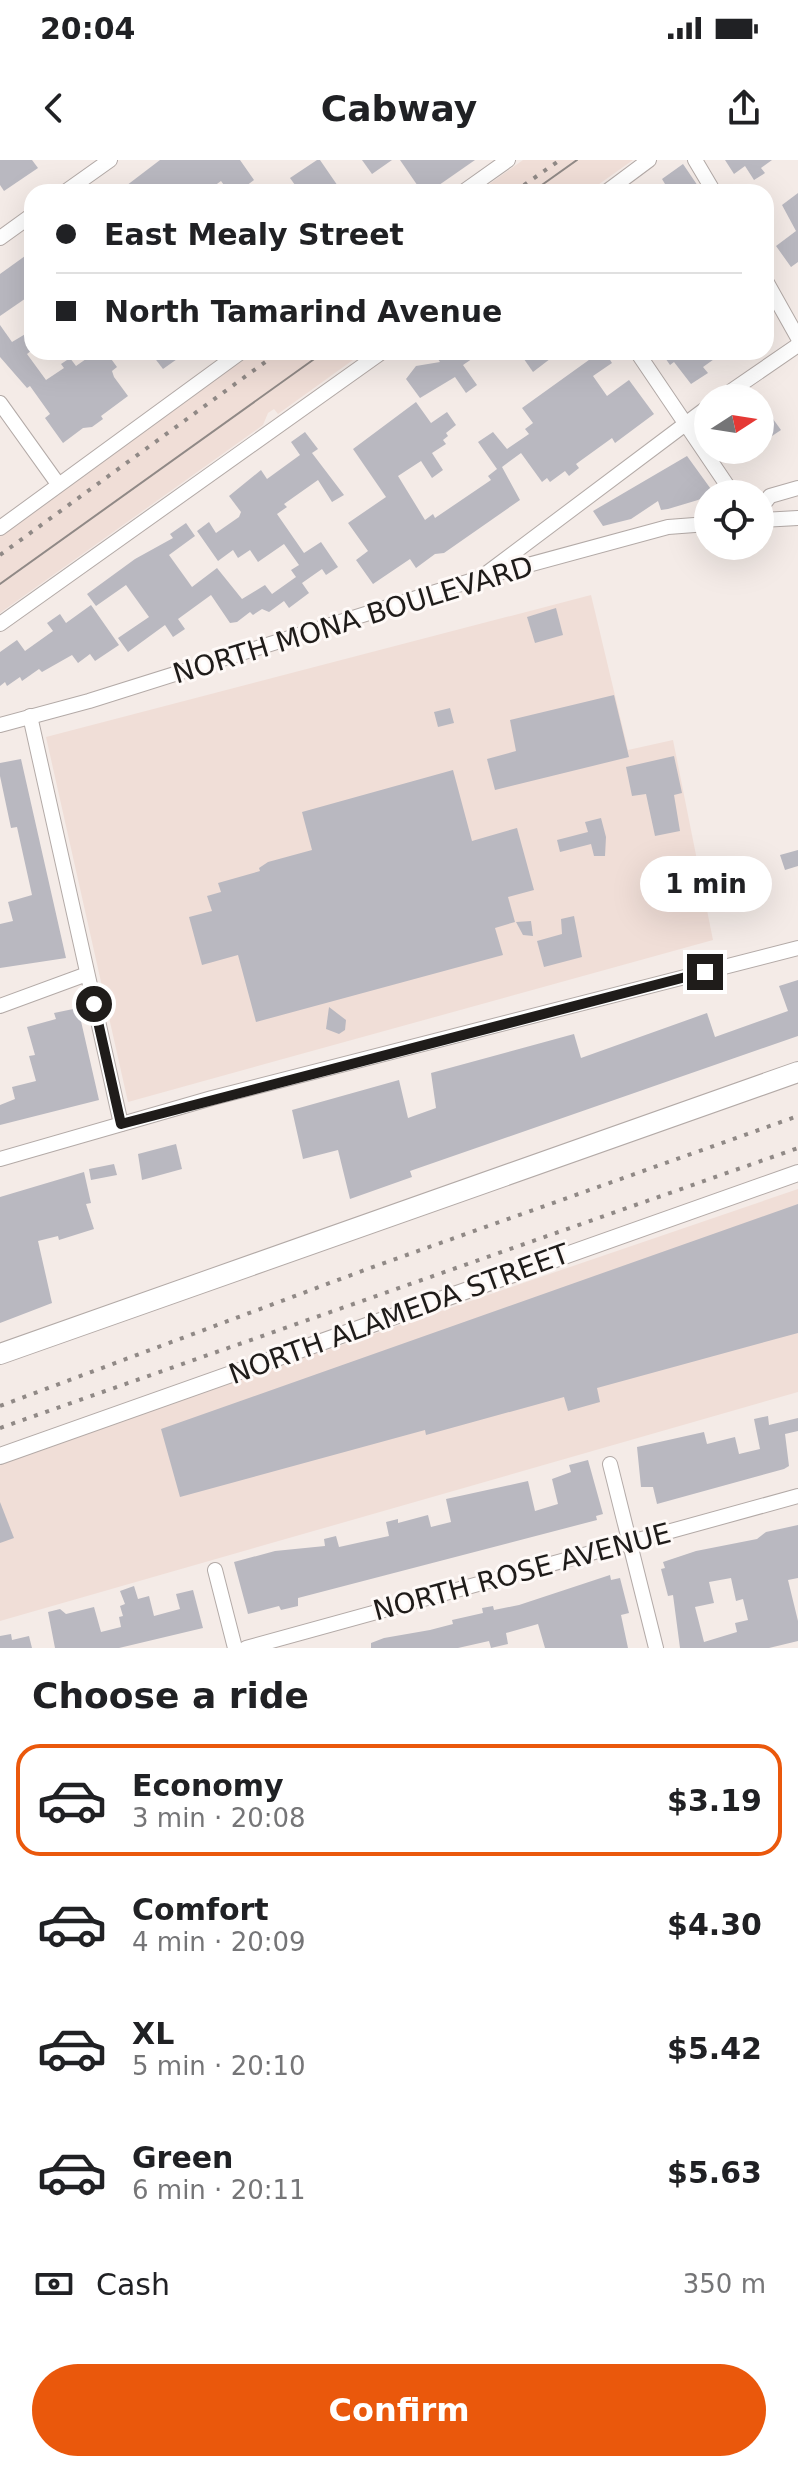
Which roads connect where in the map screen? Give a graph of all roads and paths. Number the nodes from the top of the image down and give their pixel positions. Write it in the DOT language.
graph roads {
  1 [pos="110,160"];
  2 [pos="649,160"];
  3 [pos="695,160"];
  4 [pos="503,161"];
  5 [pos="76,184"];
  6 [pos="473,184"];
  7 [pos="617,184"];
  8 [pos="709,184"];
  9 [pos="24,221"];
  10 [pos="0,238"];
  11 [pos="774,295"];
  12 [pos="798,338"];
  13 [pos="798,345"];
  14 [pos="230,360"];
  15 [pos="371,360"];
  16 [pos="643,360"];
  17 [pos="741,384"];
  18 [pos="0,403"];
  19 [pos="694,417"];
  20 [pos="686,422"];
  21 [pos="724,480"];
  22 [pos="58,484"];
  23 [pos="798,488"];
  24 [pos="774,495"];
  25 [pos="798,518"];
  26 [pos="774,519"];
  27 [pos="694,525"];
  28 [pos="0,528"];
  29 [pos="480,578"];
  30 [pos="0,624"];
  31 [pos="30,716"];
  32 [pos="0,725"];
  33 [pos="798,948"];
  34 [pos="87,974"];
  35 [pos="0,1006"];
  36 [pos="798,1072"];
  37 [pos="121,1124"];
  38 [pos="0,1159"];
  39 [pos="798,1173"];
  40 [pos="0,1354"];
  41 [pos="0,1456"];
  42 [pos="610,1464"];
  43 [pos="798,1496"];
  44 [pos="632,1542"];
  45 [pos="215,1570"];
  46 [pos="235,1648"];
  47 [pos="246,1648"];
  48 [pos="656,1648"];
  1 -- 5 [label="street"];
  2 -- 7 [label="street"];
  3 -- 8 [label="street"];
  4 -- 6 [label="street"];
  9 -- 10 [label="street"];
  11 -- 12 [label="street"];
  13 -- 17 [label="street"];
  14 -- 22 [label="street"];
  15 -- 30 [label="street"];
  16 -- 20 [label="street"];
  18 -- 22 [label="street"];
  19 -- 20 [label="street"];
  20 -- 21 [label="street"];
  20 -- 29 [label="street"];
  22 -- 28 [label="street"];
  23 -- 24 [label="street"];
  25 -- 26 [label="street"];
  27 -- 29 [label="street, NORTH MONA BOULEVARD"];
  29 -- 31 [label="street, NORTH MONA BOULEVARD"];
  31 -- 32 [label="street, NORTH MONA BOULEVARD"];
  31 -- 34 [label="street"];
  33 -- 37 [label="street"];
  34 -- 35 [label="street"];
  34 -- 37 [label="street"];
  36 -- 40 [label="main road"];
  37 -- 38 [label="street"];
  39 -- 41 [label="street, NORTH ALAMEDA STREET"];
  42 -- 44 [label="street"];
  43 -- 44 [label="street, NORTH ROSE AVENUE"];
  44 -- 47 [label="street, NORTH ROSE AVENUE"];
  44 -- 48 [label="street"];
  45 -- 46 [label="street"];
}
